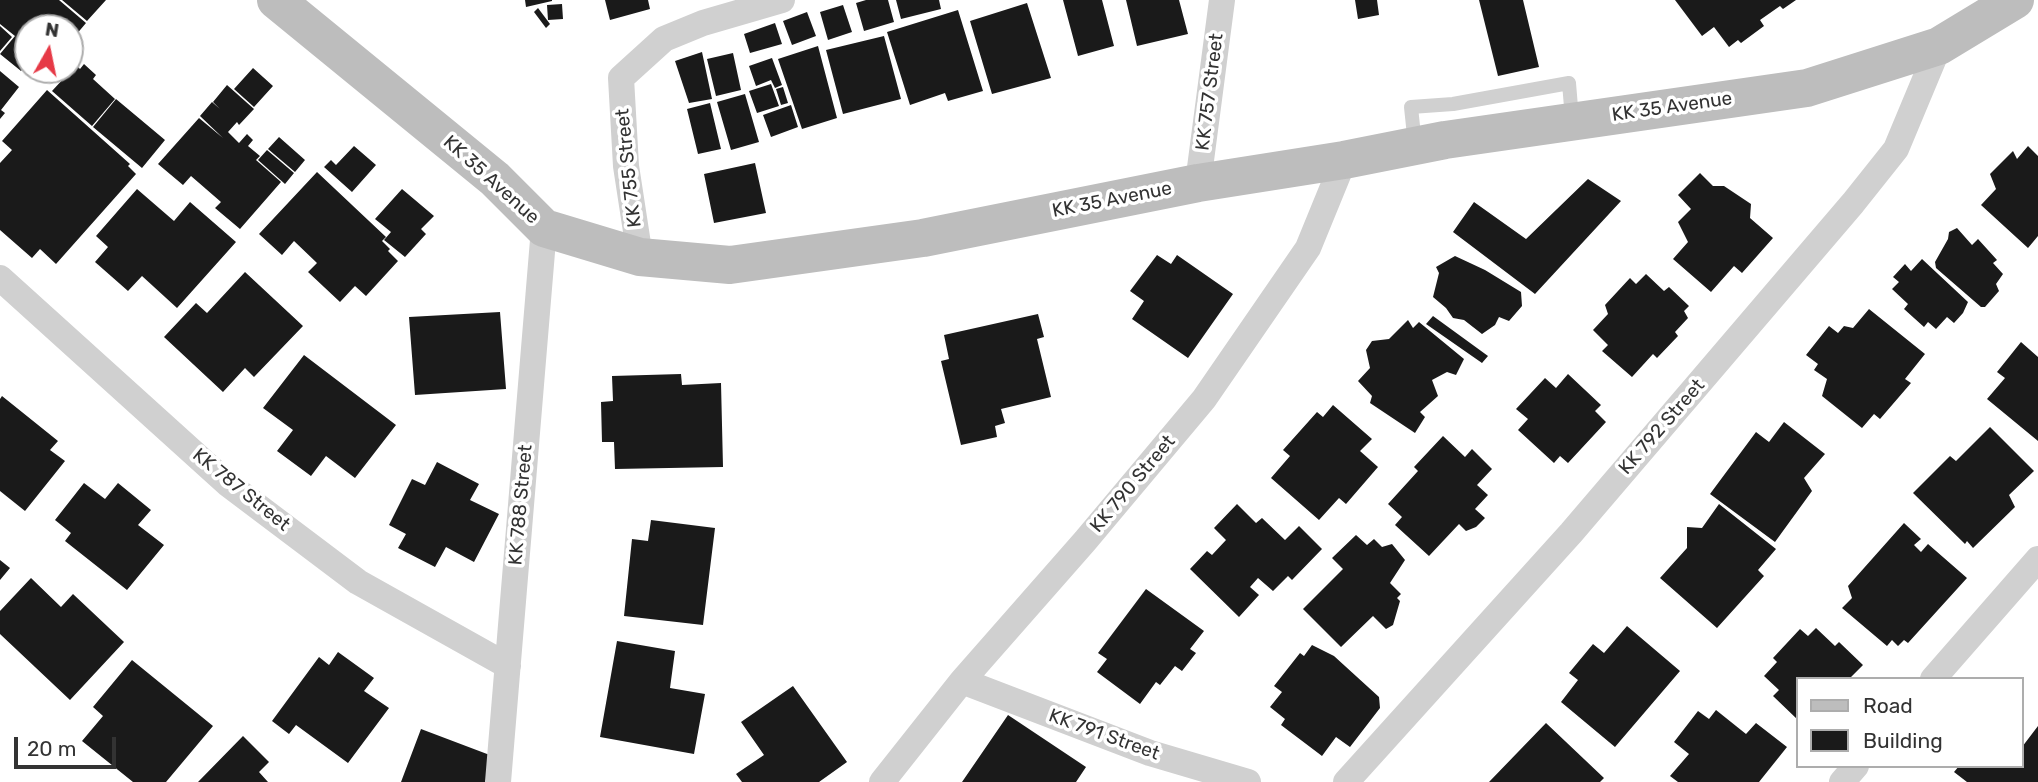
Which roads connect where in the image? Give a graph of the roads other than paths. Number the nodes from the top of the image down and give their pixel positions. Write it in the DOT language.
graph roads {
  1 [pos="276,0"];
  2 [pos="782,0"];
  3 [pos="1222,0"];
  4 [pos="2015,0"];
  5 [pos="1939,46"];
  6 [pos="1344,160"];
  7 [pos="1198,183"];
  8 [pos="544,228"];
  9 [pos="640,257"];
  10 [pos="0,278"];
  11 [pos="2038,559"];
  12 [pos="508,666"];
  13 [pos="1935,677"];
  14 [pos="962,681"];
  15 [pos="1854,768"];
  16 [pos="498,782"];
  17 [pos="882,782"];
  18 [pos="1248,782"];
  19 [pos="1346,782"];
  20 [pos="1842,782"];
  1 -- 8 [label="main road, KK 35 Avenue"];
  2 -- 9 [label="street, KK 755 Street"];
  3 -- 7 [label="street, KK 757 Street"];
  4 -- 5 [label="main road, KK 35 Avenue"];
  5 -- 6 [label="main road, KK 35 Avenue"];
  5 -- 19 [label="street, KK 792 Street"];
  6 -- 7 [label="main road, KK 35 Avenue"];
  6 -- 14 [label="street, KK 790 Street"];
  7 -- 9 [label="main road, KK 35 Avenue"];
  8 -- 9 [label="main road, KK 35 Avenue"];
  8 -- 12 [label="street, KK 788 Street"];
  10 -- 12 [label="street, KK 787 Street"];
  11 -- 13 [label="street"];
  12 -- 16 [label="street, KK 788 Street"];
  14 -- 17 [label="street, KK 790 Street"];
  14 -- 18 [label="street, KK 791 Street"];
  15 -- 20 [label="street"];
}
